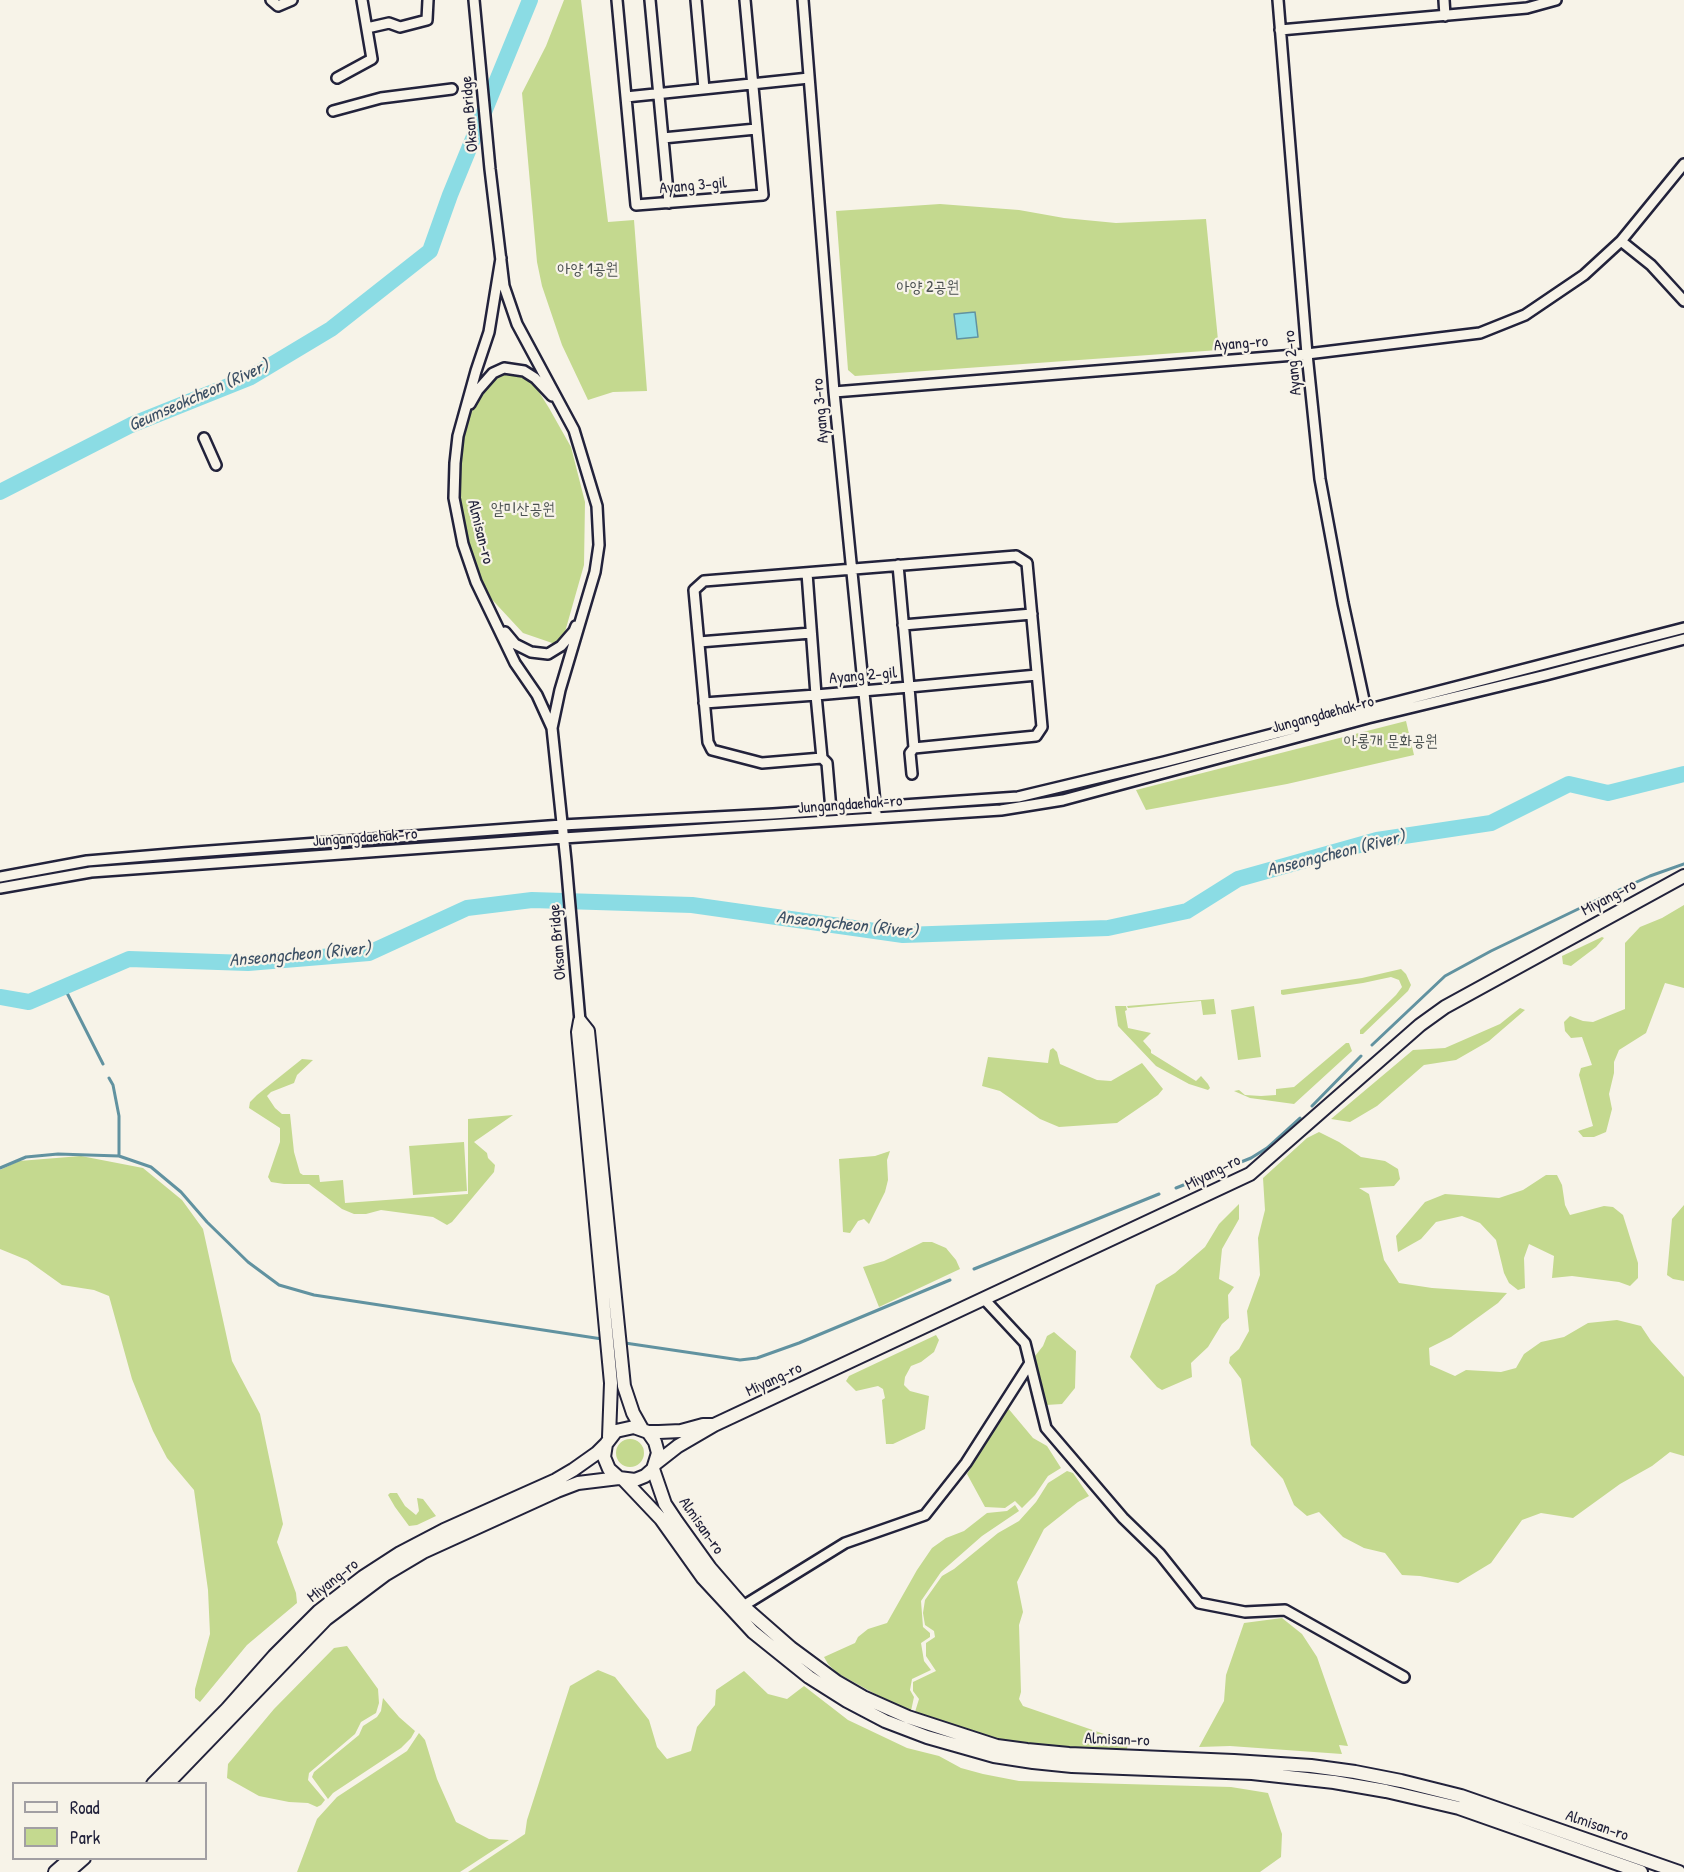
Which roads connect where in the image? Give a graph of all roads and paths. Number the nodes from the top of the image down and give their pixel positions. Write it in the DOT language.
graph roads {
  1 [pos="271,0"];
  2 [pos="292,0"];
  3 [pos="362,0"];
  4 [pos="428,0"];
  5 [pos="474,0"];
  6 [pos="617,0"];
  7 [pos="650,0"];
  8 [pos="696,0"];
  9 [pos="745,0"];
  10 [pos="803,0"];
  11 [pos="1278,0"];
  12 [pos="1444,0"];
  13 [pos="1556,0"];
  14 [pos="1445,16"];
  15 [pos="367,28"];
  16 [pos="1280,30"];
  17 [pos="337,78"];
  18 [pos="809,78"];
  19 [pos="752,84"];
  20 [pos="452,89"];
  21 [pos="704,89"];
  22 [pos="658,94"];
  23 [pos="626,97"];
  24 [pos="333,111"];
  25 [pos="756,129"];
  26 [pos="663,138"];
  27 [pos="1684,164"];
  28 [pos="490,169"];
  29 [pos="669,203"];
  30 [pos="1621,241"];
  31 [pos="501,258"];
  32 [pos="1684,301"];
  33 [pos="1307,354"];
  34 [pos="834,392"];
  35 [pos="560,404"];
  36 [pos="464,413"];
  37 [pos="204,438"];
  38 [pos="216,465"];
  39 [pos="898,566"];
  40 [pos="852,569"];
  41 [pos="807,573"];
  42 [pos="591,589"];
  43 [pos="486,602"];
  44 [pos="1032,614"];
  45 [pos="903,625"];
  46 [pos="1684,628"];
  47 [pos="812,633"];
  48 [pos="1684,639"];
  49 [pos="699,642"];
  50 [pos="1037,675"];
  51 [pos="909,687"];
  52 [pos="863,691"];
  53 [pos="816,695"];
  54 [pos="704,703"];
  55 [pos="1367,714"];
  56 [pos="552,728"];
  57 [pos="914,748"];
  58 [pos="822,758"];
  59 [pos="912,774"];
  60 [pos="875,807"];
  61 [pos="831,810"];
  62 [pos="877,818"];
  63 [pos="562,825"];
  64 [pos="563,838"];
  65 [pos="566,861"];
  66 [pos="0,877"];
  67 [pos="1682,879"];
  68 [pos="0,888"];
  69 [pos="580,1021"];
  70 [pos="985,1300"];
  71 [pos="1030,1363"];
  72 [pos="714,1425"];
  73 [pos="645,1431"];
  74 [pos="607,1441"];
  75 [pos="654,1467"];
  76 [pos="622,1479"];
  77 [pos="743,1606"];
  78 [pos="1404,1677"];
  79 [pos="155,1782"];
  80 [pos="169,1782"];
  81 [pos="69,1860"];
  82 [pos="82,1860"];
  83 [pos="55,1872"];
  84 [pos="68,1872"];
  85 [pos="1641,1872"];
  86 [pos="1679,1872"];
  1 -- 2 [label="street"];
  3 -- 15 [label="street"];
  4 -- 15 [label="street"];
  5 -- 28 [label="street, Oksan Bridge"];
  6 -- 23 [label="street, Ayang 3-gil"];
  7 -- 22 [label="street"];
  8 -- 21 [label="street"];
  9 -- 19 [label="street, Ayang 3-gil"];
  10 -- 18 [label="street, Ayang 3-ro"];
  11 -- 16 [label="street, Ayang 2-ro"];
  12 -- 14 [label="street"];
  13 -- 14 [label="street"];
  14 -- 16 [label="street"];
  15 -- 17 [label="street"];
  16 -- 33 [label="street, Ayang 2-ro"];
  18 -- 19 [label="street"];
  18 -- 34 [label="street, Ayang 3-ro"];
  19 -- 21 [label="street"];
  19 -- 25 [label="street, Ayang 3-gil"];
  20 -- 24 [label="street"];
  21 -- 22 [label="street"];
  22 -- 23 [label="street"];
  22 -- 26 [label="street"];
  23 -- 29 [label="street, Ayang 3-gil"];
  25 -- 26 [label="street"];
  25 -- 29 [label="street, Ayang 3-gil"];
  26 -- 29 [label="street"];
  27 -- 30 [label="street, Ayang-ro"];
  28 -- 31 [label="street, Almisan-ro"];
  30 -- 32 [label="street"];
  30 -- 33 [label="street, Ayang-ro"];
  31 -- 35 [label="street, Almisan-ro"];
  31 -- 36 [label="street, Almisan-ro"];
  33 -- 34 [label="street, Ayang-ro"];
  33 -- 55 [label="street, Ayang 2-ro"];
  34 -- 40 [label="street, Ayang 3-ro"];
  35 -- 36 [label="street"];
  35 -- 42 [label="street, Almisan-ro"];
  36 -- 43 [label="street, Almisan-ro"];
  37 -- 38 [label="street"];
  39 -- 40 [label="street"];
  39 -- 44 [label="street"];
  39 -- 45 [label="street"];
  40 -- 41 [label="street"];
  40 -- 52 [label="street, Ayang 3-ro"];
  41 -- 47 [label="street"];
  41 -- 49 [label="street"];
  42 -- 43 [label="street"];
  42 -- 56 [label="street, Almisan-ro"];
  43 -- 56 [label="street, Almisan-ro"];
  44 -- 45 [label="street"];
  44 -- 50 [label="street"];
  45 -- 51 [label="street"];
  46 -- 55 [label="street, Jungangdaehak-ro"];
  47 -- 49 [label="street"];
  47 -- 53 [label="street"];
  48 -- 55 [label="street, Jungangdaehak-ro"];
  49 -- 54 [label="street"];
  50 -- 51 [label="street"];
  50 -- 57 [label="street"];
  51 -- 52 [label="street, Ayang 2-gil"];
  51 -- 57 [label="street, Ayang 2-gil"];
  52 -- 53 [label="street, Ayang 2-gil"];
  52 -- 60 [label="street, Ayang 3-ro"];
  53 -- 54 [label="street"];
  53 -- 58 [label="street, Ayang 2-gil"];
  54 -- 58 [label="street"];
  55 -- 60 [label="street, Jungangdaehak-ro"];
  55 -- 62 [label="street, Jungangdaehak-ro"];
  56 -- 63 [label="street, Almisan-ro"];
  57 -- 59 [label="street, Ayang 2-gil"];
  58 -- 61 [label="street, Ayang 2-gil"];
  60 -- 61 [label="street, Jungangdaehak-ro"];
  60 -- 62 [label="street, Ayang 3-ro"];
  61 -- 63 [label="street, Jungangdaehak-ro"];
  62 -- 64 [label="street, Jungangdaehak-ro"];
  63 -- 64 [label="street, Almisan-ro"];
  63 -- 66 [label="street, Jungangdaehak-ro"];
  64 -- 65 [label="street, Almisan-ro"];
  64 -- 68 [label="street, Jungangdaehak-ro"];
  65 -- 69 [label="street, Oksan Bridge"];
  67 -- 70 [label="main road, Miyang-ro"];
  69 -- 73 [label="main road"];
  69 -- 74 [label="main road"];
  70 -- 71 [label="street"];
  70 -- 72 [label="main road, Miyang-ro"];
  71 -- 77 [label="street"];
  71 -- 78 [label="street"];
  72 -- 73 [label="main road, Miyang-ro"];
  72 -- 75 [label="main road, Miyang-ro"];
  73 -- 74 [label="main road"];
  73 -- 75 [label="main road"];
  74 -- 76 [label="main road"];
  74 -- 79 [label="main road, Miyang-ro"];
  75 -- 76 [label="main road"];
  75 -- 77 [label="main road, Almisan-ro"];
  76 -- 80 [label="main road, Miyang-ro"];
  76 -- 85 [label="main road, Almisan-ro"];
  77 -- 86 [label="main road, Almisan-ro"];
  81 -- 83 [label="main road"];
  82 -- 84 [label="main road"];
}
